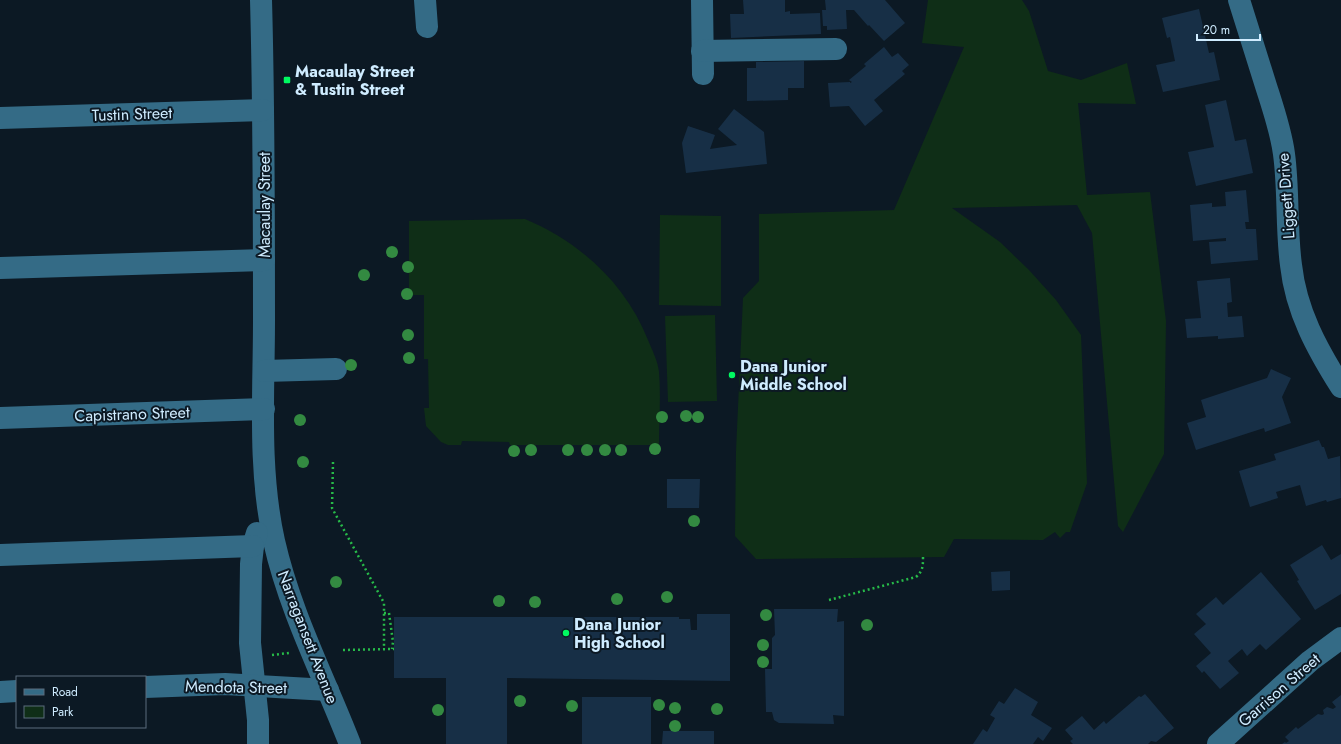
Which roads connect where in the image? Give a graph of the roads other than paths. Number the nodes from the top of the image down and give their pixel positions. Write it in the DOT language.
graph roads {
  1 [pos="261,0"];
  2 [pos="425,0"];
  3 [pos="702,0"];
  4 [pos="1239,0"];
  5 [pos="427,27"];
  6 [pos="836,49"];
  7 [pos="702,51"];
  8 [pos="703,74"];
  9 [pos="263,110"];
  10 [pos="0,118"];
  11 [pos="264,260"];
  12 [pos="0,268"];
  13 [pos="336,369"];
  14 [pos="264,370"];
  15 [pos="1341,387"];
  16 [pos="264,409"];
  17 [pos="0,418"];
  18 [pos="268,502"];
  19 [pos="253,546"];
  20 [pos="0,555"];
  21 [pos="1341,638"];
  22 [pos="255,686"];
  23 [pos="146,687"];
  24 [pos="328,690"];
  25 [pos="16,691"];
  26 [pos="0,692"];
  27 [pos="1220,743"];
  28 [pos="258,744"];
  29 [pos="350,744"];
  1 -- 9 [label="street, Macaulay Street"];
  2 -- 5 [label="street"];
  3 -- 7 [label="street"];
  4 -- 15 [label="street, Liggett Drive"];
  6 -- 7 [label="street"];
  7 -- 8 [label="street"];
  9 -- 10 [label="street, Tustin Street"];
  9 -- 11 [label="street, Macaulay Street"];
  11 -- 12 [label="street"];
  11 -- 14 [label="street, Macaulay Street"];
  13 -- 14 [label="street"];
  14 -- 16 [label="street, Macaulay Street"];
  16 -- 17 [label="street, Capistrano Street"];
  16 -- 18 [label="street, Narragansett Avenue"];
  18 -- 19 [label="street"];
  18 -- 24 [label="street, Narragansett Avenue"];
  19 -- 20 [label="street"];
  19 -- 22 [label="street"];
  21 -- 27 [label="street, Garrison Street"];
  22 -- 23 [label="street, Mendota Street"];
  22 -- 24 [label="street, Mendota Street"];
  22 -- 28 [label="street"];
  24 -- 29 [label="street, Narragansett Avenue"];
  25 -- 26 [label="street"];
}
